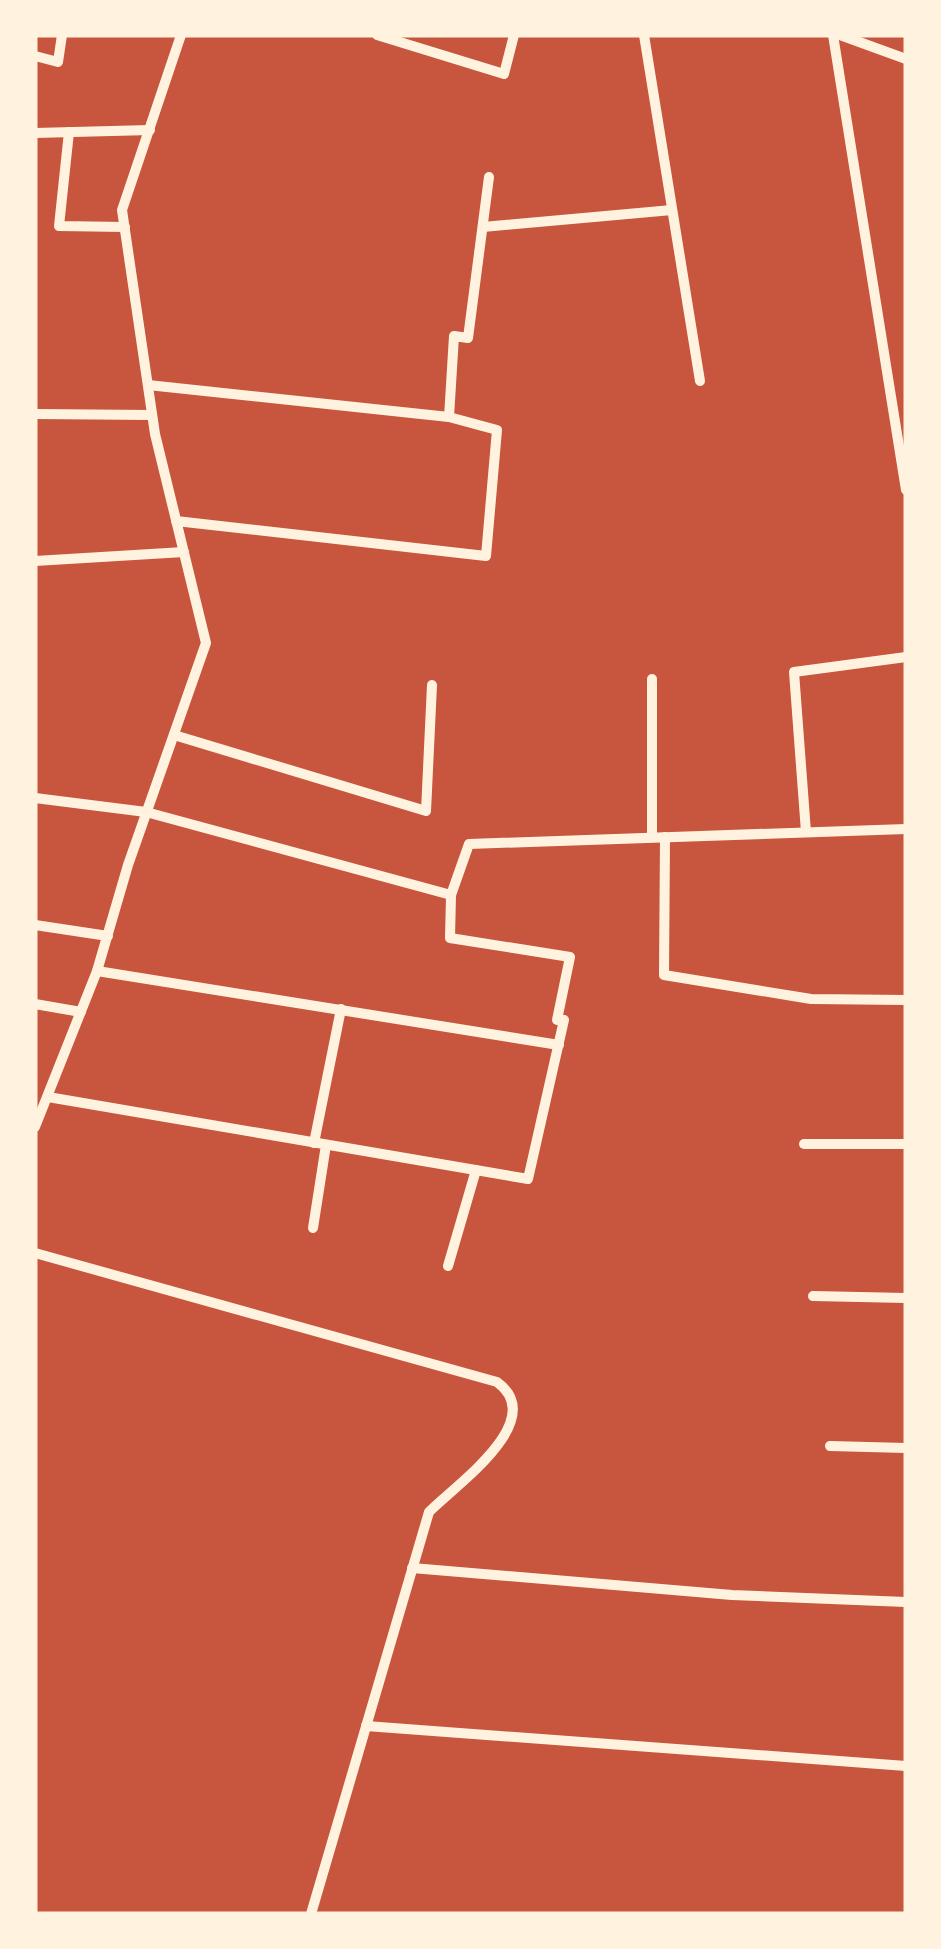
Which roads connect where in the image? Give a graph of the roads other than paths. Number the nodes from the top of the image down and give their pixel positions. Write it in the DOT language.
graph roads {
  1 [pos="62,35"];
  2 [pos="181,35"];
  3 [pos="377,35"];
  4 [pos="514,35"];
  5 [pos="644,35"];
  6 [pos="836,35"];
  7 [pos="35,56"];
  8 [pos="906,60"];
  9 [pos="150,130"];
  10 [pos="68,132"];
  11 [pos="35,133"];
  12 [pos="489,176"];
  13 [pos="672,210"];
  14 [pos="483,227"];
  15 [pos="125,228"];
  16 [pos="700,382"];
  17 [pos="148,385"];
  18 [pos="35,414"];
  19 [pos="152,415"];
  20 [pos="449,417"];
  21 [pos="906,490"];
  22 [pos="176,521"];
  23 [pos="184,552"];
  24 [pos="35,561"];
  25 [pos="906,657"];
  26 [pos="652,679"];
  27 [pos="432,684"];
  28 [pos="174,735"];
  29 [pos="35,798"];
  30 [pos="146,812"];
  31 [pos="906,828"];
  32 [pos="806,832"];
  33 [pos="666,836"];
  34 [pos="652,837"];
  35 [pos="451,894"];
  36 [pos="35,924"];
  37 [pos="108,936"];
  38 [pos="97,971"];
  39 [pos="906,1000"];
  40 [pos="35,1004"];
  41 [pos="341,1010"];
  42 [pos="81,1012"];
  43 [pos="558,1044"];
  44 [pos="48,1097"];
  45 [pos="35,1126"];
  46 [pos="320,1144"];
  47 [pos="804,1144"];
  48 [pos="906,1144"];
  49 [pos="476,1170"];
  50 [pos="314,1228"];
  51 [pos="35,1253"];
  52 [pos="448,1266"];
  53 [pos="812,1296"];
  54 [pos="906,1298"];
  55 [pos="830,1446"];
  56 [pos="906,1448"];
  57 [pos="412,1568"];
  58 [pos="906,1602"];
  59 [pos="366,1726"];
  60 [pos="906,1766"];
  61 [pos="310,1914"];
  1 -- 7 [label="street"];
  2 -- 9 [label="street"];
  3 -- 4 [label="street"];
  5 -- 13 [label="street"];
  6 -- 8 [label="street"];
  6 -- 21 [label="street"];
  9 -- 10 [label="street"];
  9 -- 15 [label="street"];
  10 -- 11 [label="street"];
  10 -- 15 [label="street"];
  12 -- 14 [label="street"];
  13 -- 14 [label="street"];
  13 -- 16 [label="street"];
  14 -- 20 [label="street"];
  15 -- 17 [label="street"];
  17 -- 19 [label="street"];
  17 -- 20 [label="street"];
  18 -- 19 [label="street"];
  19 -- 22 [label="street"];
  20 -- 22 [label="street"];
  22 -- 23 [label="street"];
  23 -- 24 [label="street"];
  23 -- 28 [label="street"];
  25 -- 32 [label="street"];
  26 -- 34 [label="street"];
  27 -- 28 [label="street"];
  28 -- 30 [label="street"];
  29 -- 30 [label="street"];
  30 -- 35 [label="street"];
  30 -- 37 [label="street"];
  31 -- 32 [label="street"];
  32 -- 33 [label="street"];
  33 -- 34 [label="street"];
  33 -- 39 [label="street"];
  34 -- 35 [label="street"];
  35 -- 43 [label="street"];
  36 -- 37 [label="street"];
  37 -- 38 [label="street"];
  38 -- 41 [label="street"];
  38 -- 42 [label="street"];
  40 -- 42 [label="street"];
  41 -- 43 [label="street"];
  41 -- 46 [label="street"];
  42 -- 44 [label="street"];
  43 -- 49 [label="street"];
  44 -- 45 [label="street"];
  44 -- 46 [label="street"];
  46 -- 49 [label="street"];
  46 -- 50 [label="street"];
  47 -- 48 [label="street"];
  49 -- 52 [label="street"];
  51 -- 57 [label="street"];
  53 -- 54 [label="street"];
  55 -- 56 [label="street"];
  57 -- 58 [label="street"];
  57 -- 59 [label="street"];
  59 -- 60 [label="street"];
  59 -- 61 [label="street"];
}
